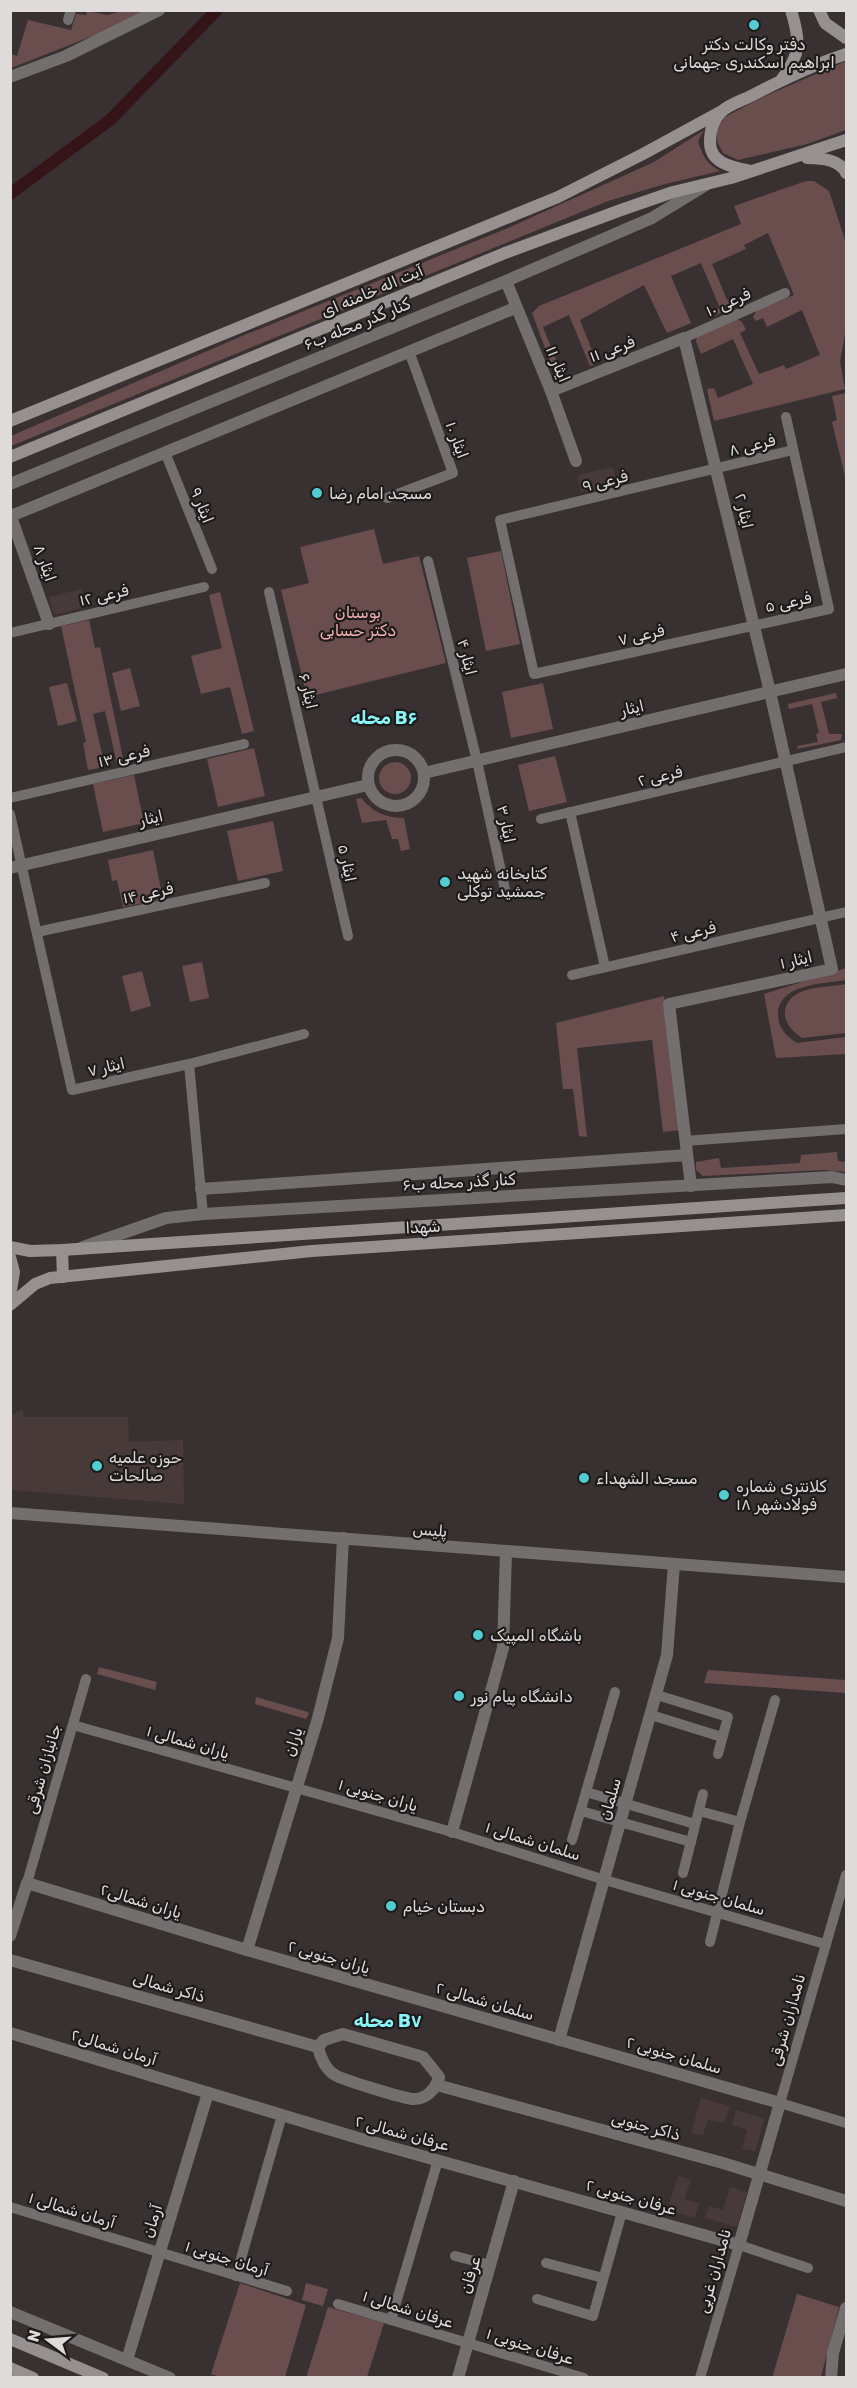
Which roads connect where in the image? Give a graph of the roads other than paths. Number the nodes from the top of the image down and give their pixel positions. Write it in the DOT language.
graph roads {
  1 [pos="159,10"];
  2 [pos="791,10"];
  3 [pos="819,10"];
  4 [pos="846,38"];
  5 [pos="846,54"];
  6 [pos="10,77"];
  7 [pos="781,80"];
  8 [pos="722,111"];
  9 [pos="846,140"];
  10 [pos="793,158"];
  11 [pos="751,172"];
  12 [pos="846,173"];
  13 [pos="711,183"];
  14 [pos="506,281"];
  15 [pos="785,292"];
  16 [pos="515,308"];
  17 [pos="684,338"];
  18 [pos="408,351"];
  19 [pos="551,390"];
  20 [pos="786,417"];
  21 [pos="10,422"];
  22 [pos="793,450"];
  23 [pos="165,452"];
  24 [pos="10,457"];
  25 [pos="576,461"];
  26 [pos="717,469"];
  27 [pos="10,484"];
  28 [pos="387,498"];
  29 [pos="11,515"];
  30 [pos="428,561"];
  31 [pos="212,568"];
  32 [pos="204,587"];
  33 [pos="269,592"];
  34 [pos="48,624"];
  35 [pos="753,625"];
  36 [pos="10,633"];
  37 [pos="534,674"];
  38 [pos="846,675"];
  39 [pos="770,692"];
  40 [pos="244,744"];
  41 [pos="846,747"];
  42 [pos="477,761"];
  43 [pos="785,762"];
  44 [pos="424,773"];
  45 [pos="368,785"];
  46 [pos="317,797"];
  47 [pos="10,798"];
  48 [pos="570,812"];
  49 [pos="10,814"];
  50 [pos="541,819"];
  51 [pos="17,866"];
  52 [pos="265,883"];
  53 [pos="506,894"];
  54 [pos="846,912"];
  55 [pos="820,918"];
  56 [pos="37,932"];
  57 [pos="348,936"];
  58 [pos="605,967"];
  59 [pos="572,975"];
  60 [pos="304,1034"];
  61 [pos="189,1064"];
  62 [pos="846,1129"];
  63 [pos="685,1141"];
  64 [pos="687,1155"];
  65 [pos="846,1180"];
  66 [pos="691,1186"];
  67 [pos="201,1189"];
  68 [pos="846,1198"];
  69 [pos="203,1215"];
  70 [pos="846,1215"];
  71 [pos="456,1223"];
  72 [pos="457,1242"];
  73 [pos="10,1247"];
  74 [pos="79,1249"];
  75 [pos="62,1250"];
  76 [pos="10,1257"];
  77 [pos="63,1277"];
  78 [pos="10,1296"];
  79 [pos="10,1305"];
  80 [pos="10,1513"];
  81 [pos="343,1538"];
  82 [pos="506,1552"];
  83 [pos="674,1564"];
  84 [pos="846,1577"];
  85 [pos="86,1680"];
  86 [pos="615,1692"];
  87 [pos="657,1695"];
  88 [pos="775,1700"];
  89 [pos="651,1715"];
  90 [pos="73,1725"];
  91 [pos="723,1737"];
  92 [pos="718,1754"];
  93 [pos="296,1788"];
  94 [pos="586,1792"];
  95 [pos="703,1794"];
  96 [pos="626,1804"];
  97 [pos="581,1811"];
  98 [pos="699,1811"];
  99 [pos="621,1822"];
  100 [pos="740,1822"];
  101 [pos="695,1824"];
  102 [pos="452,1832"];
  103 [pos="572,1840"];
  104 [pos="691,1842"];
  105 [pos="683,1873"];
  106 [pos="846,1875"];
  107 [pos="605,1880"];
  108 [pos="27,1883"];
  109 [pos="718,1912"];
  110 [pos="10,1936"];
  111 [pos="710,1942"];
  112 [pos="825,1944"];
  113 [pos="247,1950"];
  114 [pos="10,1960"];
  115 [pos="403,1995"];
  116 [pos="10,2033"];
  117 [pos="559,2040"];
  118 [pos="318,2048"];
  119 [pos="437,2085"];
  120 [pos="208,2093"];
  121 [pos="780,2103"];
  122 [pos="282,2115"];
  123 [pos="846,2123"];
  124 [pos="438,2160"];
  125 [pos="760,2174"];
  126 [pos="514,2181"];
  127 [pos="846,2201"];
  128 [pos="10,2207"];
  129 [pos="622,2212"];
  130 [pos="738,2245"];
  131 [pos="159,2253"];
  132 [pos="455,2256"];
  133 [pos="546,2264"];
  134 [pos="490,2265"];
  135 [pos="808,2268"];
  136 [pos="236,2276"];
  137 [pos="603,2278"];
  138 [pos="287,2291"];
  139 [pos="537,2299"];
  140 [pos="338,2304"];
  141 [pos="846,2308"];
  142 [pos="10,2312"];
  143 [pos="391,2319"];
  144 [pos="10,2339"];
  145 [pos="468,2343"];
  146 [pos="127,2360"];
  147 [pos="10,2368"];
  148 [pos="33,2378"];
  149 [pos="103,2378"];
  150 [pos="170,2378"];
  151 [pos="458,2378"];
  152 [pos="584,2378"];
  153 [pos="700,2378"];
  154 [pos="831,2378"];
  1 -- 6 [label="street"];
  2 -- 7 [label="main road"];
  3 -- 4 [label="main road"];
  5 -- 7 [label="main road, آیت اله خامنه ای"];
  7 -- 8 [label="main road, آیت اله خامنه ای"];
  8 -- 11 [label="main road"];
  8 -- 21 [label="main road, آیت اله خامنه ای"];
  9 -- 10 [label="main road, آیت اله خامنه ای"];
  10 -- 11 [label="main road, آیت اله خامنه ای"];
  10 -- 12 [label="main road"];
  11 -- 13 [label="main road, آیت اله خامنه ای"];
  13 -- 14 [label="street, کنار گذر محله ب۶"];
  13 -- 24 [label="main road, آیت اله خامنه ای"];
  14 -- 16 [label="street, ایثار ۱۱"];
  14 -- 27 [label="street, کنار گذر محله ب۶"];
  15 -- 17 [label="street, فرعی ۱۰"];
  16 -- 18 [label="street"];
  16 -- 19 [label="street, ایثار ۱۱"];
  17 -- 19 [label="street, فرعی ۱۱"];
  17 -- 26 [label="street, ایثار ۲"];
  18 -- 23 [label="street"];
  18 -- 28 [label="street, ایثار ۱۰"];
  19 -- 25 [label="street, ایثار ۱۱"];
  20 -- 22 [label="street"];
  22 -- 26 [label="street, فرعی ۸"];
  22 -- 35 [label="street, فرعی ۵"];
  23 -- 29 [label="street"];
  23 -- 31 [label="street, ایثار ۹"];
  26 -- 35 [label="street, ایثار ۲"];
  26 -- 37 [label="street, فرعی ۹"];
  29 -- 34 [label="street, ایثار ۸"];
  30 -- 42 [label="street, ایثار ۴"];
  32 -- 34 [label="street, فرعی ۱۲"];
  33 -- 46 [label="street, ایثار ۶"];
  34 -- 36 [label="street, فرعی ۱۲"];
  35 -- 37 [label="street, فرعی ۷"];
  35 -- 39 [label="street, ایثار ۲"];
  38 -- 39 [label="street, ایثار"];
  39 -- 42 [label="street, ایثار"];
  39 -- 43 [label="street, ایثار ۱"];
  40 -- 47 [label="street, فرعی ۱۳"];
  41 -- 43 [label="street, فرعی ۲"];
  42 -- 44 [label="street, ایثار"];
  42 -- 53 [label="street, ایثار ۳"];
  43 -- 48 [label="street, فرعی ۲"];
  43 -- 55 [label="street, ایثار ۱"];
  44 -- 45 [label="street"];
  44 -- 45 [label="street"];
  45 -- 46 [label="street, ایثار"];
  46 -- 51 [label="street, ایثار"];
  46 -- 57 [label="street, ایثار ۵"];
  48 -- 50 [label="street, فرعی ۲"];
  48 -- 58 [label="street"];
  49 -- 51 [label="street"];
  51 -- 56 [label="street, ایثار ۷"];
  52 -- 56 [label="street, فرعی ۱۴"];
  54 -- 55 [label="street, فرعی ۴"];
  55 -- 58 [label="street, فرعی ۴"];
  55 -- 63 [label="street, ایثار ۱"];
  56 -- 61 [label="street, ایثار ۷"];
  58 -- 59 [label="street, فرعی ۴"];
  60 -- 61 [label="street"];
  61 -- 67 [label="street"];
  62 -- 63 [label="street"];
  63 -- 64 [label="street, ایثار ۱"];
  64 -- 66 [label="street, ایثار ۱"];
  64 -- 67 [label="street"];
  65 -- 66 [label="street, کنار گذر محله ب۶"];
  66 -- 69 [label="street, کنار گذر محله ب۶"];
  67 -- 69 [label="street"];
  68 -- 71 [label="main road, شهدا"];
  69 -- 74 [label="street, کنار گذر محله ب۶"];
  70 -- 72 [label="main road, شهدا"];
  71 -- 72 [label="main road"];
  71 -- 74 [label="main road, شهدا"];
  72 -- 77 [label="main road, شهدا"];
  73 -- 75 [label="main road, شهدا"];
  74 -- 75 [label="main road, شهدا"];
  75 -- 77 [label="main road"];
  76 -- 78 [label="main road"];
  77 -- 79 [label="main road, شهدا"];
  80 -- 81 [label="street, پلیس"];
  81 -- 82 [label="street, پلیس"];
  81 -- 93 [label="street, یاران"];
  82 -- 83 [label="street, پلیس"];
  82 -- 102 [label="street"];
  83 -- 84 [label="street, پلیس"];
  83 -- 87 [label="street, سلمان"];
  85 -- 90 [label="street, جانبازان شرقی"];
  86 -- 94 [label="street"];
  87 -- 89 [label="street, سلمان"];
  87 -- 91 [label="street"];
  88 -- 100 [label="street"];
  89 -- 91 [label="street"];
  89 -- 96 [label="street, سلمان"];
  90 -- 93 [label="street, یاران شمالی ۱"];
  90 -- 108 [label="street, جانبازان شرقی"];
  91 -- 92 [label="street"];
  93 -- 102 [label="street, یاران جنوبی ۱"];
  93 -- 113 [label="street, یاران"];
  94 -- 96 [label="street"];
  94 -- 97 [label="street"];
  95 -- 98 [label="street"];
  96 -- 99 [label="street, سلمان"];
  96 -- 101 [label="street"];
  97 -- 99 [label="street"];
  97 -- 103 [label="street"];
  98 -- 100 [label="street"];
  98 -- 101 [label="street"];
  99 -- 104 [label="street"];
  99 -- 107 [label="street, سلمان"];
  100 -- 109 [label="street"];
  101 -- 104 [label="street"];
  102 -- 107 [label="street, سلمان شمالی ۱"];
  104 -- 105 [label="street"];
  106 -- 112 [label="street, نامداران شرقی"];
  107 -- 109 [label="street, سلمان جنوبی ۱"];
  107 -- 117 [label="street, سلمان"];
  108 -- 110 [label="street, جانبازان شرقی"];
  108 -- 113 [label="street, یاران شمالی۲"];
  109 -- 111 [label="street"];
  109 -- 112 [label="street, سلمان جنوبی ۱"];
  112 -- 121 [label="street, نامداران شرقی"];
  113 -- 115 [label="street, یاران جنوبی ۲"];
  114 -- 118 [label="street, ذاکر شمالی"];
  115 -- 117 [label="street, سلمان شمالی ۲"];
  116 -- 120 [label="street, آرمان شمالی۲"];
  117 -- 121 [label="street, سلمان جنوبی ۲"];
  118 -- 119 [label="street"];
  118 -- 119 [label="street"];
  119 -- 125 [label="street, ذاکر جنوبی"];
  120 -- 122 [label="street, آرمان شمالی۲"];
  120 -- 131 [label="street, آرمان"];
  121 -- 123 [label="street"];
  121 -- 125 [label="street, نامداران شرقی"];
  122 -- 124 [label="street, عرفان شمالی ۲"];
  122 -- 136 [label="street"];
  124 -- 126 [label="street, عرفان شمالی ۲"];
  124 -- 143 [label="street"];
  125 -- 127 [label="street, ذاکر جنوبی"];
  125 -- 130 [label="street, نامداران غربی"];
  126 -- 129 [label="street, عرفان جنوبی ۲"];
  126 -- 134 [label="street, عرفان"];
  128 -- 131 [label="street, آرمان شمالی ۱"];
  129 -- 130 [label="street, عرفان جنوبی ۲"];
  129 -- 137 [label="street"];
  130 -- 135 [label="street"];
  130 -- 153 [label="street, نامداران غربی"];
  131 -- 136 [label="street, آرمان جنوبی ۱"];
  131 -- 146 [label="street, آرمان"];
  132 -- 134 [label="street"];
  133 -- 137 [label="street"];
  134 -- 145 [label="street, عرفان"];
  136 -- 138 [label="street, آرمان جنوبی ۱"];
  137 -- 139 [label="street"];
  140 -- 143 [label="street, عرفان شمالی ۱"];
  141 -- 154 [label="street"];
  142 -- 146 [label="street"];
  143 -- 145 [label="street, عرفان شمالی ۱"];
  144 -- 149 [label="main road"];
  145 -- 151 [label="street, عرفان"];
  145 -- 152 [label="street, عرفان جنوبی ۱"];
  146 -- 150 [label="street"];
  147 -- 148 [label="main road"];
}
